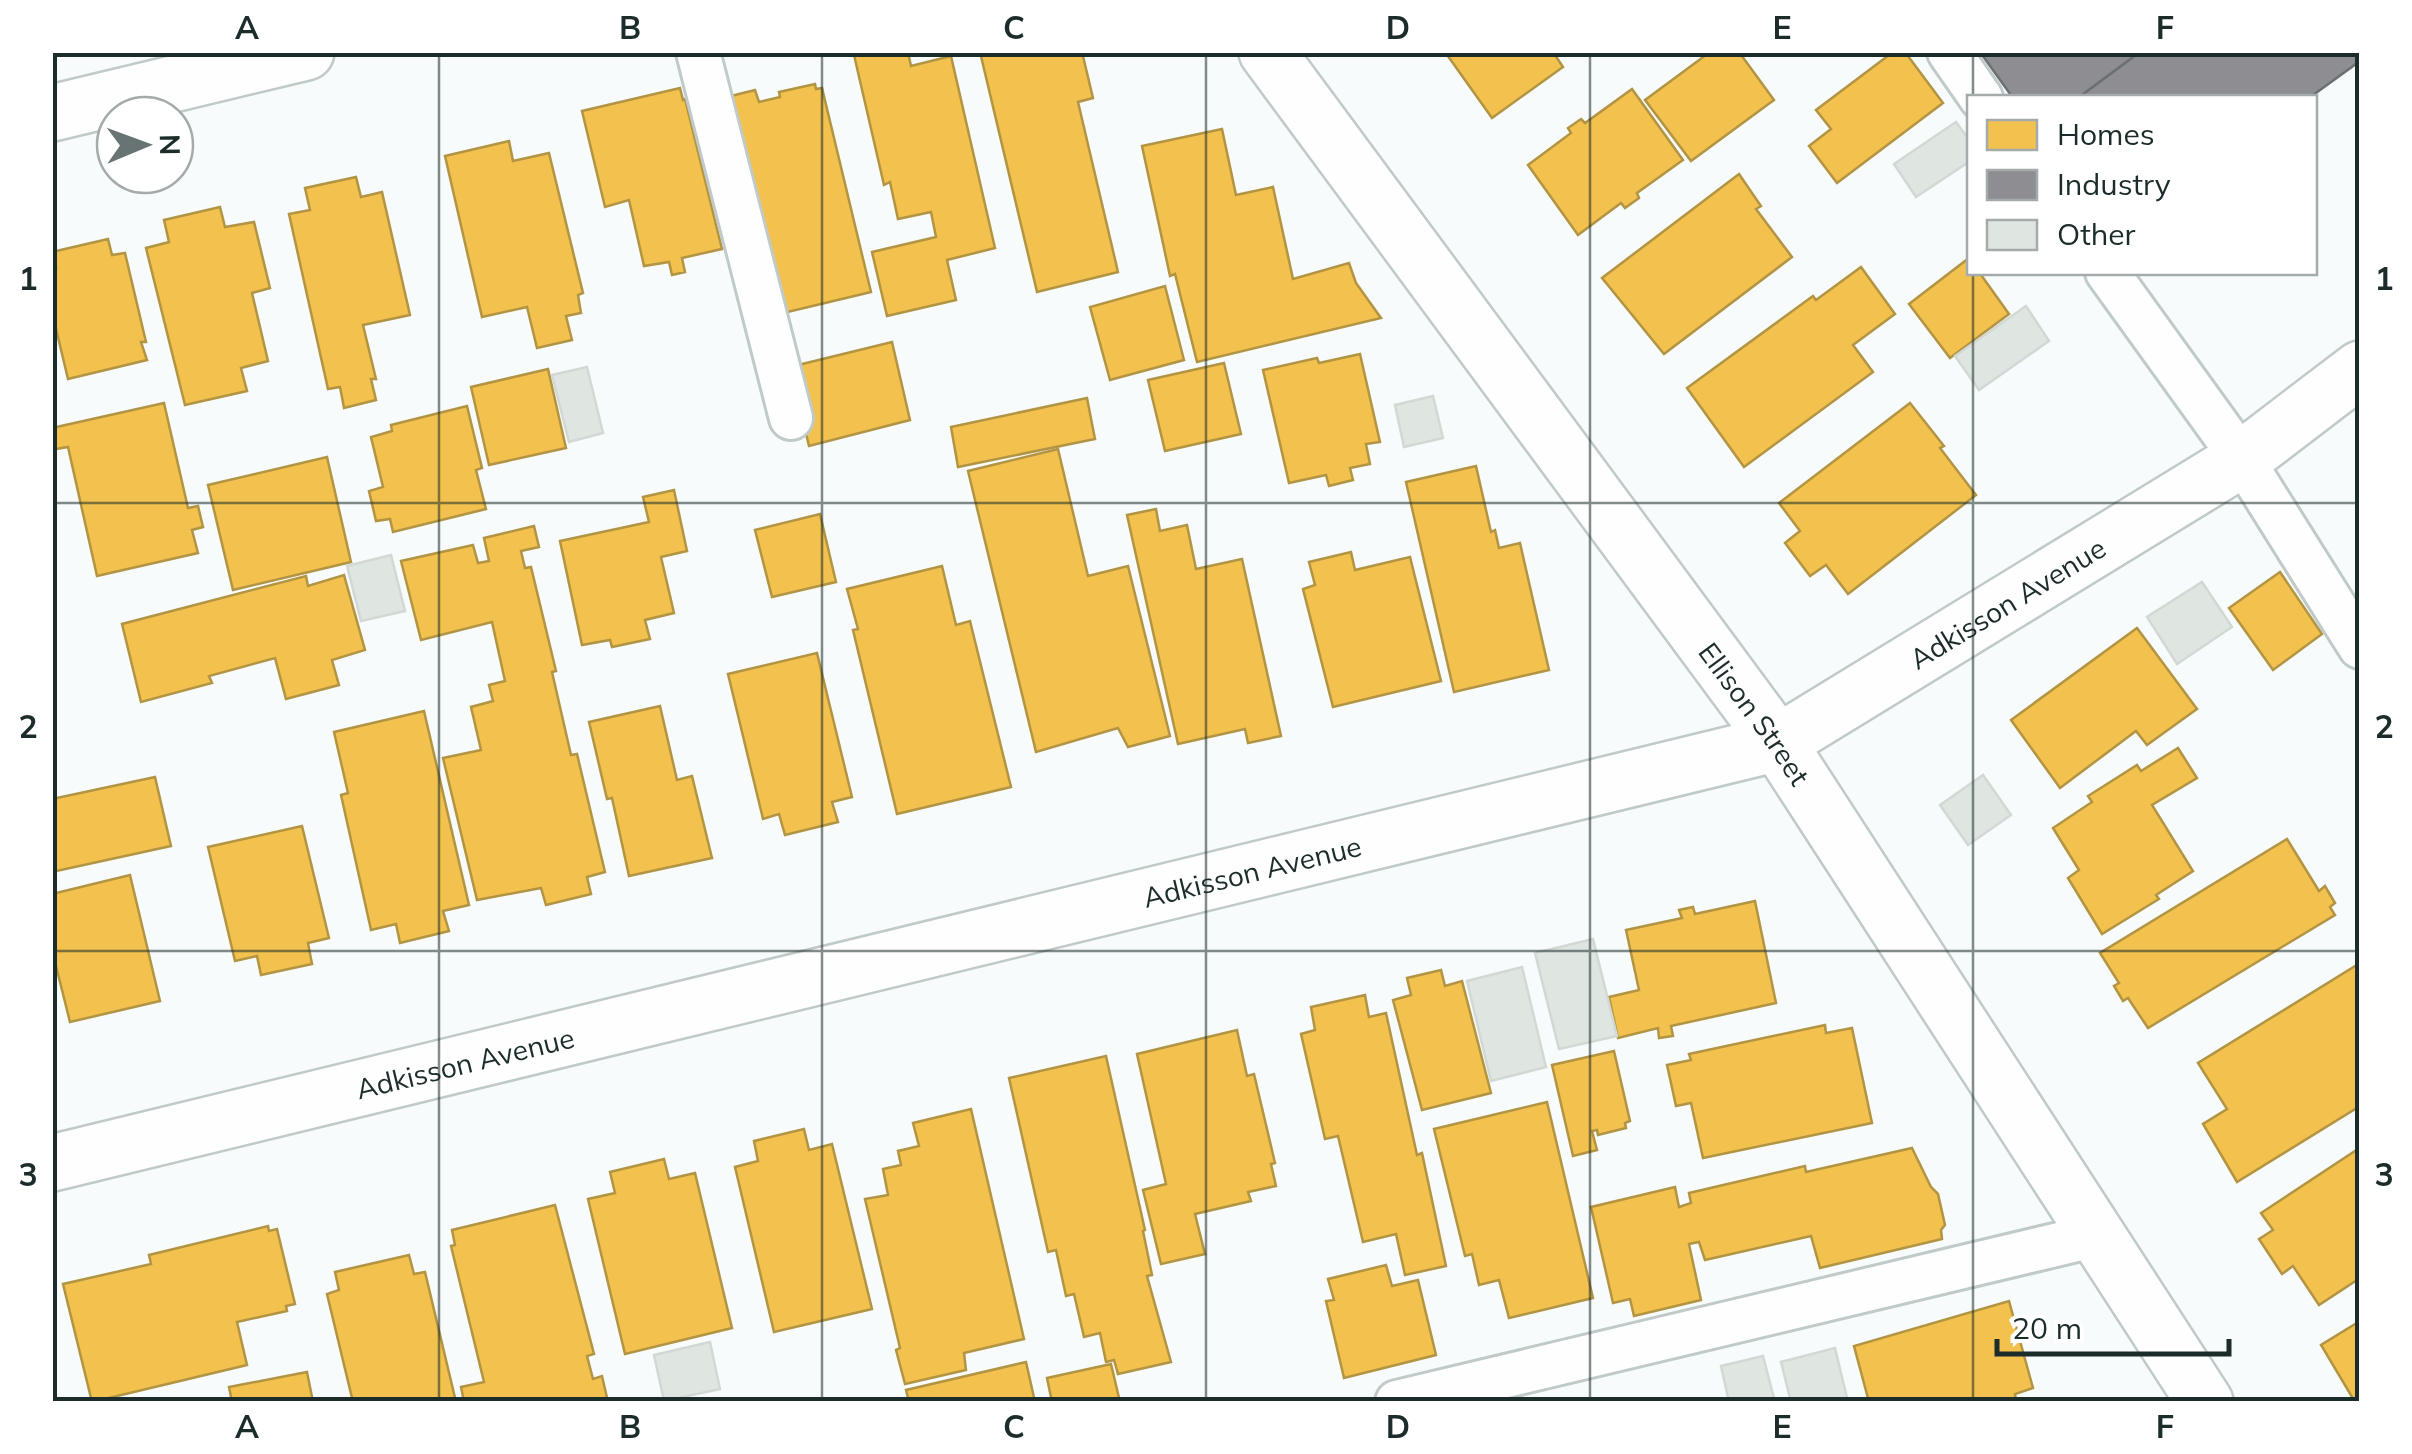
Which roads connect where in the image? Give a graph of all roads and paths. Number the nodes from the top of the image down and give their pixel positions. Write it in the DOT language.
graph roads {
  1 [pos="306,52"];
  2 [pos="698,52"];
  3 [pos="1267,52"];
  4 [pos="1949,52"];
  5 [pos="1979,95"];
  6 [pos="52,113"];
  7 [pos="2109,275"];
  8 [pos="2360,369"];
  9 [pos="791,418"];
  10 [pos="2242,459"];
  11 [pos="2360,647"];
  12 [pos="1778,743"];
  13 [pos="52,1162"];
  14 [pos="2098,1235"];
  15 [pos="1398,1402"];
  16 [pos="2205,1402"];
  1 -- 6 [label="street"];
  2 -- 9 [label="lane"];
  3 -- 12 [label="street, Ellison Street"];
  4 -- 5 [label="lane"];
  7 -- 10 [label="lane"];
  8 -- 10 [label="street, Adkisson Avenue"];
  10 -- 11 [label="lane"];
  10 -- 12 [label="street, Adkisson Avenue"];
  12 -- 13 [label="street, Adkisson Avenue"];
  12 -- 14 [label="street, Ellison Street"];
  14 -- 15 [label="lane"];
  14 -- 16 [label="street, Ellison Street"];
}
